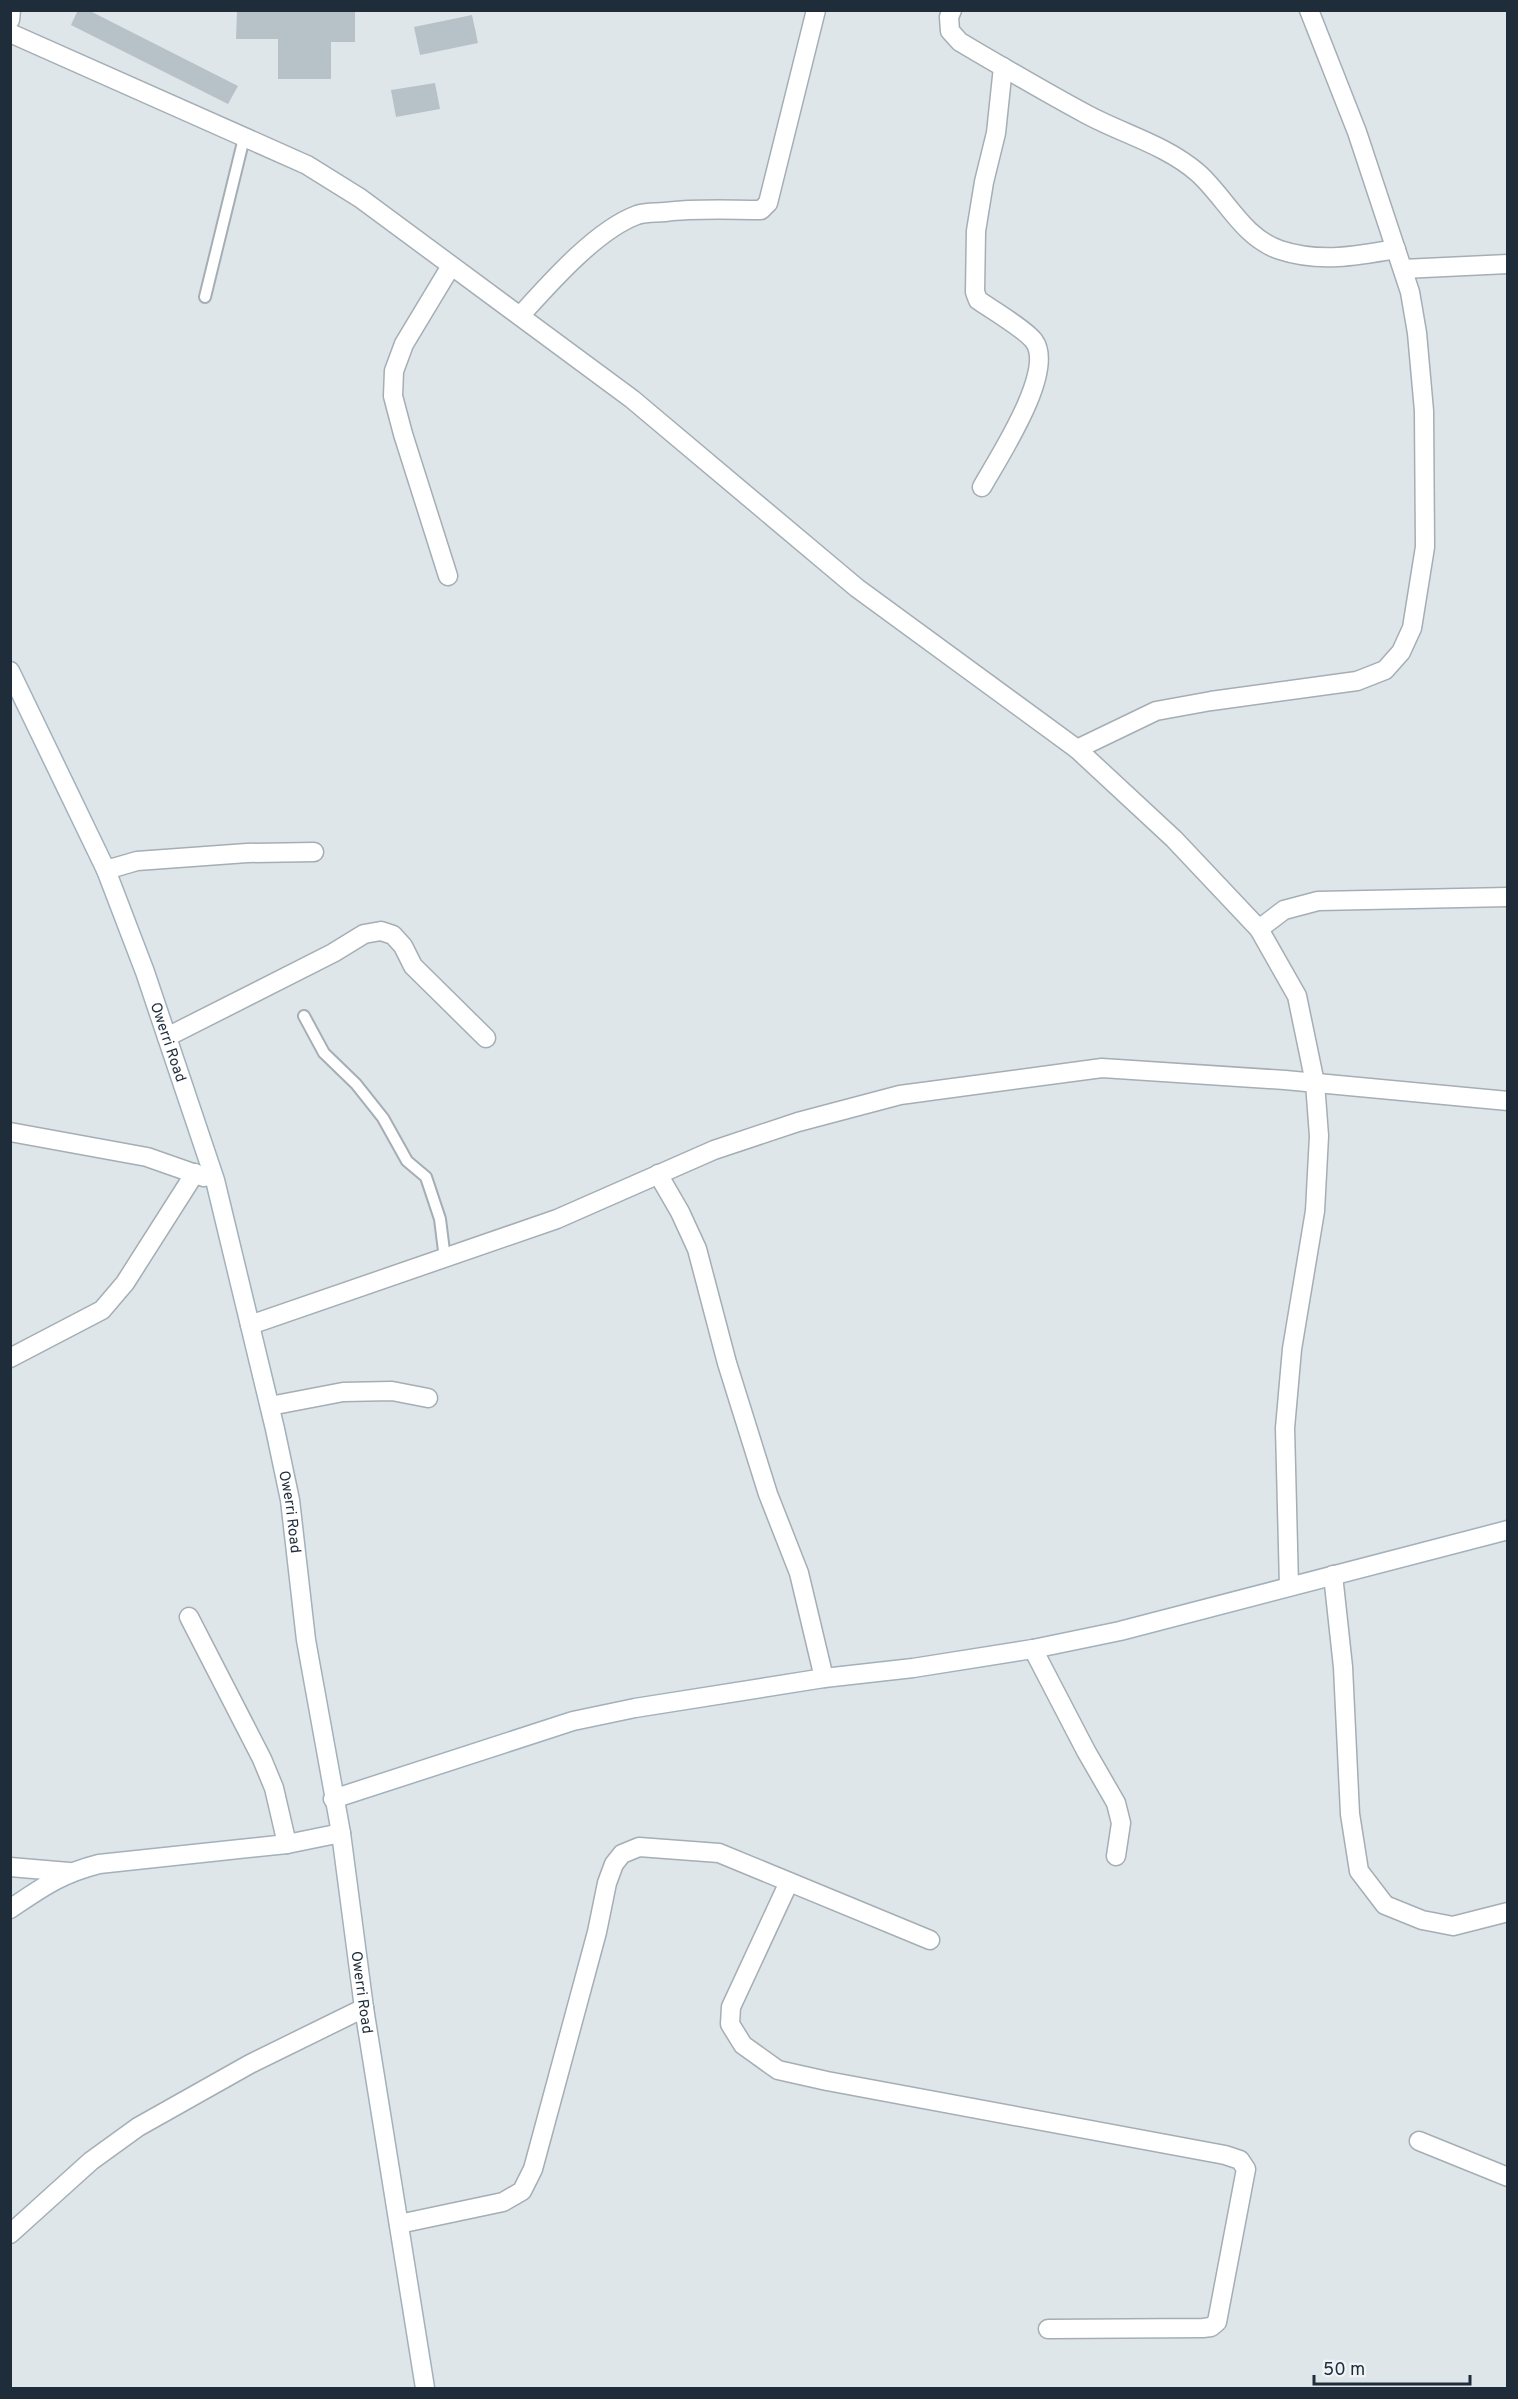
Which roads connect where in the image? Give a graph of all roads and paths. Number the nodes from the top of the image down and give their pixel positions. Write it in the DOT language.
graph roads {
  1 [pos="12,10"];
  2 [pos="816,10"];
  3 [pos="952,10"];
  4 [pos="1309,10"];
  5 [pos="10,20"];
  6 [pos="10,33"];
  7 [pos="1003,67"];
  8 [pos="244,138"];
  9 [pos="1396,249"];
  10 [pos="1508,264"];
  11 [pos="451,266"];
  12 [pos="1403,269"];
  13 [pos="204,297"];
  14 [pos="520,316"];
  15 [pos="981,488"];
  16 [pos="448,576"];
  17 [pos="10,671"];
  18 [pos="1077,749"];
  19 [pos="314,852"];
  20 [pos="106,870"];
  21 [pos="1508,897"];
  22 [pos="1259,929"];
  23 [pos="304,1016"];
  24 [pos="167,1037"];
  25 [pos="486,1038"];
  26 [pos="1315,1083"];
  27 [pos="1508,1101"];
  28 [pos="10,1132"];
  29 [pos="195,1173"];
  30 [pos="658,1174"];
  31 [pos="214,1180"];
  32 [pos="445,1259"];
  33 [pos="250,1324"];
  34 [pos="10,1358"];
  35 [pos="428,1398"];
  36 [pos="270,1406"];
  37 [pos="1508,1530"];
  38 [pos="1333,1575"];
  39 [pos="1289,1586"];
  40 [pos="189,1617"];
  41 [pos="1033,1649"];
  42 [pos="824,1678"];
  43 [pos="333,1799"];
  44 [pos="341,1833"];
  45 [pos="288,1844"];
  46 [pos="1116,1856"];
  47 [pos="10,1867"];
  48 [pos="69,1872"];
  49 [pos="789,1882"];
  50 [pos="10,1909"];
  51 [pos="1508,1912"];
  52 [pos="930,1940"];
  53 [pos="364,2008"];
  54 [pos="1419,2141"];
  55 [pos="1508,2177"];
  56 [pos="399,2224"];
  57 [pos="10,2234"];
  58 [pos="1048,2329"];
  59 [pos="425,2388"];
  1 -- 5 [label="street"];
  2 -- 14 [label="street"];
  3 -- 7 [label="street"];
  4 -- 9 [label="street"];
  6 -- 8 [label="street"];
  7 -- 9 [label="street"];
  7 -- 15 [label="street"];
  8 -- 11 [label="street"];
  8 -- 13 [label="lane"];
  9 -- 12 [label="street"];
  10 -- 12 [label="street"];
  11 -- 14 [label="street"];
  11 -- 16 [label="street"];
  12 -- 18 [label="street"];
  14 -- 18 [label="street"];
  17 -- 20 [label="street, Owerri Road"];
  18 -- 22 [label="street"];
  19 -- 20 [label="street"];
  20 -- 24 [label="street, Owerri Road"];
  21 -- 22 [label="street"];
  22 -- 26 [label="street"];
  23 -- 32 [label="lane"];
  24 -- 25 [label="street"];
  24 -- 31 [label="street, Owerri Road"];
  26 -- 27 [label="street"];
  26 -- 30 [label="street"];
  26 -- 39 [label="street"];
  28 -- 29 [label="street"];
  29 -- 31 [label="street"];
  29 -- 34 [label="street"];
  30 -- 32 [label="street"];
  30 -- 42 [label="street"];
  31 -- 33 [label="street, Owerri Road"];
  32 -- 33 [label="street"];
  33 -- 36 [label="street, Owerri Road"];
  35 -- 36 [label="street"];
  36 -- 43 [label="street, Owerri Road"];
  37 -- 38 [label="street"];
  38 -- 39 [label="street"];
  38 -- 51 [label="street"];
  39 -- 41 [label="street"];
  40 -- 45 [label="street"];
  41 -- 42 [label="street"];
  41 -- 46 [label="street"];
  42 -- 43 [label="street"];
  43 -- 44 [label="street, Owerri Road"];
  44 -- 45 [label="street"];
  44 -- 53 [label="street, Owerri Road"];
  45 -- 48 [label="street"];
  47 -- 48 [label="street"];
  48 -- 50 [label="street"];
  49 -- 52 [label="street"];
  49 -- 56 [label="street"];
  49 -- 58 [label="street"];
  53 -- 56 [label="street, Owerri Road"];
  53 -- 57 [label="street"];
  54 -- 55 [label="street"];
  56 -- 59 [label="street, Owerri Road"];
}
